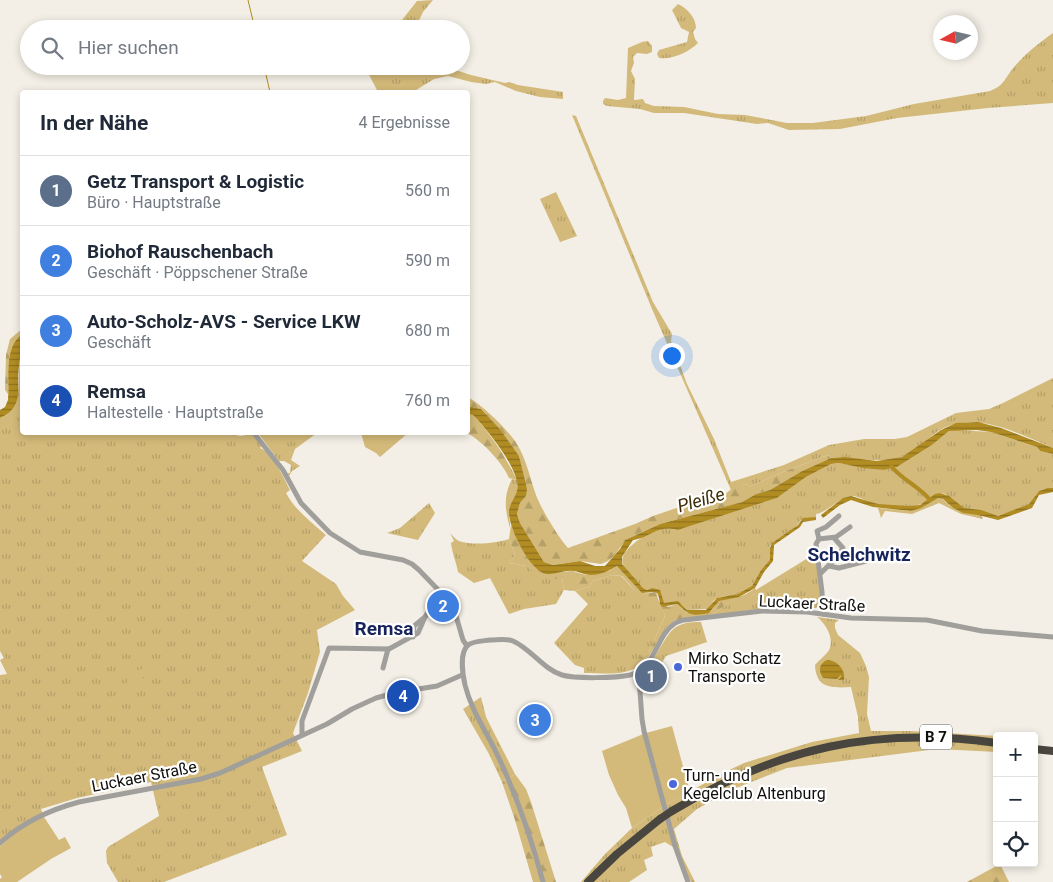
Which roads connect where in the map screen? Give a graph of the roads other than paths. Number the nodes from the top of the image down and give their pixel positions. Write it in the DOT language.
graph roads {
  1 [pos="256,435"];
  2 [pos="839,516"];
  3 [pos="850,527"];
  4 [pos="834,538"];
  5 [pos="819,539"];
  6 [pos="882,557"];
  7 [pos="829,566"];
  8 [pos="820,574"];
  9 [pos="441,592"];
  10 [pos="823,614"];
  11 [pos="1053,637"];
  12 [pos="468,646"];
  13 [pos="388,649"];
  14 [pos="383,668"];
  15 [pos="637,672"];
  16 [pos="462,675"];
  17 [pos="299,736"];
  18 [pos="993,743"];
  19 [pos="1038,749"];
  20 [pos="1053,751"];
  21 [pos="0,843"];
  22 [pos="686,881"];
  23 [pos="543,882"];
  24 [pos="588,882"];
  1 -- 9 [label="street"];
  2 -- 5 [label="street"];
  3 -- 4 [label="street"];
  4 -- 5 [label="street"];
  4 -- 7 [label="street"];
  5 -- 8 [label="street"];
  6 -- 7 [label="street"];
  7 -- 8 [label="street"];
  8 -- 10 [label="street"];
  9 -- 12 [label="street"];
  9 -- 13 [label="street"];
  10 -- 11 [label="street, Luckaer Straße"];
  10 -- 15 [label="street, Luckaer Straße"];
  12 -- 15 [label="street"];
  12 -- 16 [label="street"];
  13 -- 14 [label="street"];
  13 -- 17 [label="street"];
  15 -- 22 [label="street"];
  16 -- 17 [label="street, Luckaer Straße"];
  16 -- 23 [label="street"];
  17 -- 21 [label="street, Luckaer Straße"];
  18 -- 24 [label="highway, B 7, bridge"];
  19 -- 20 [label="highway"];
}
